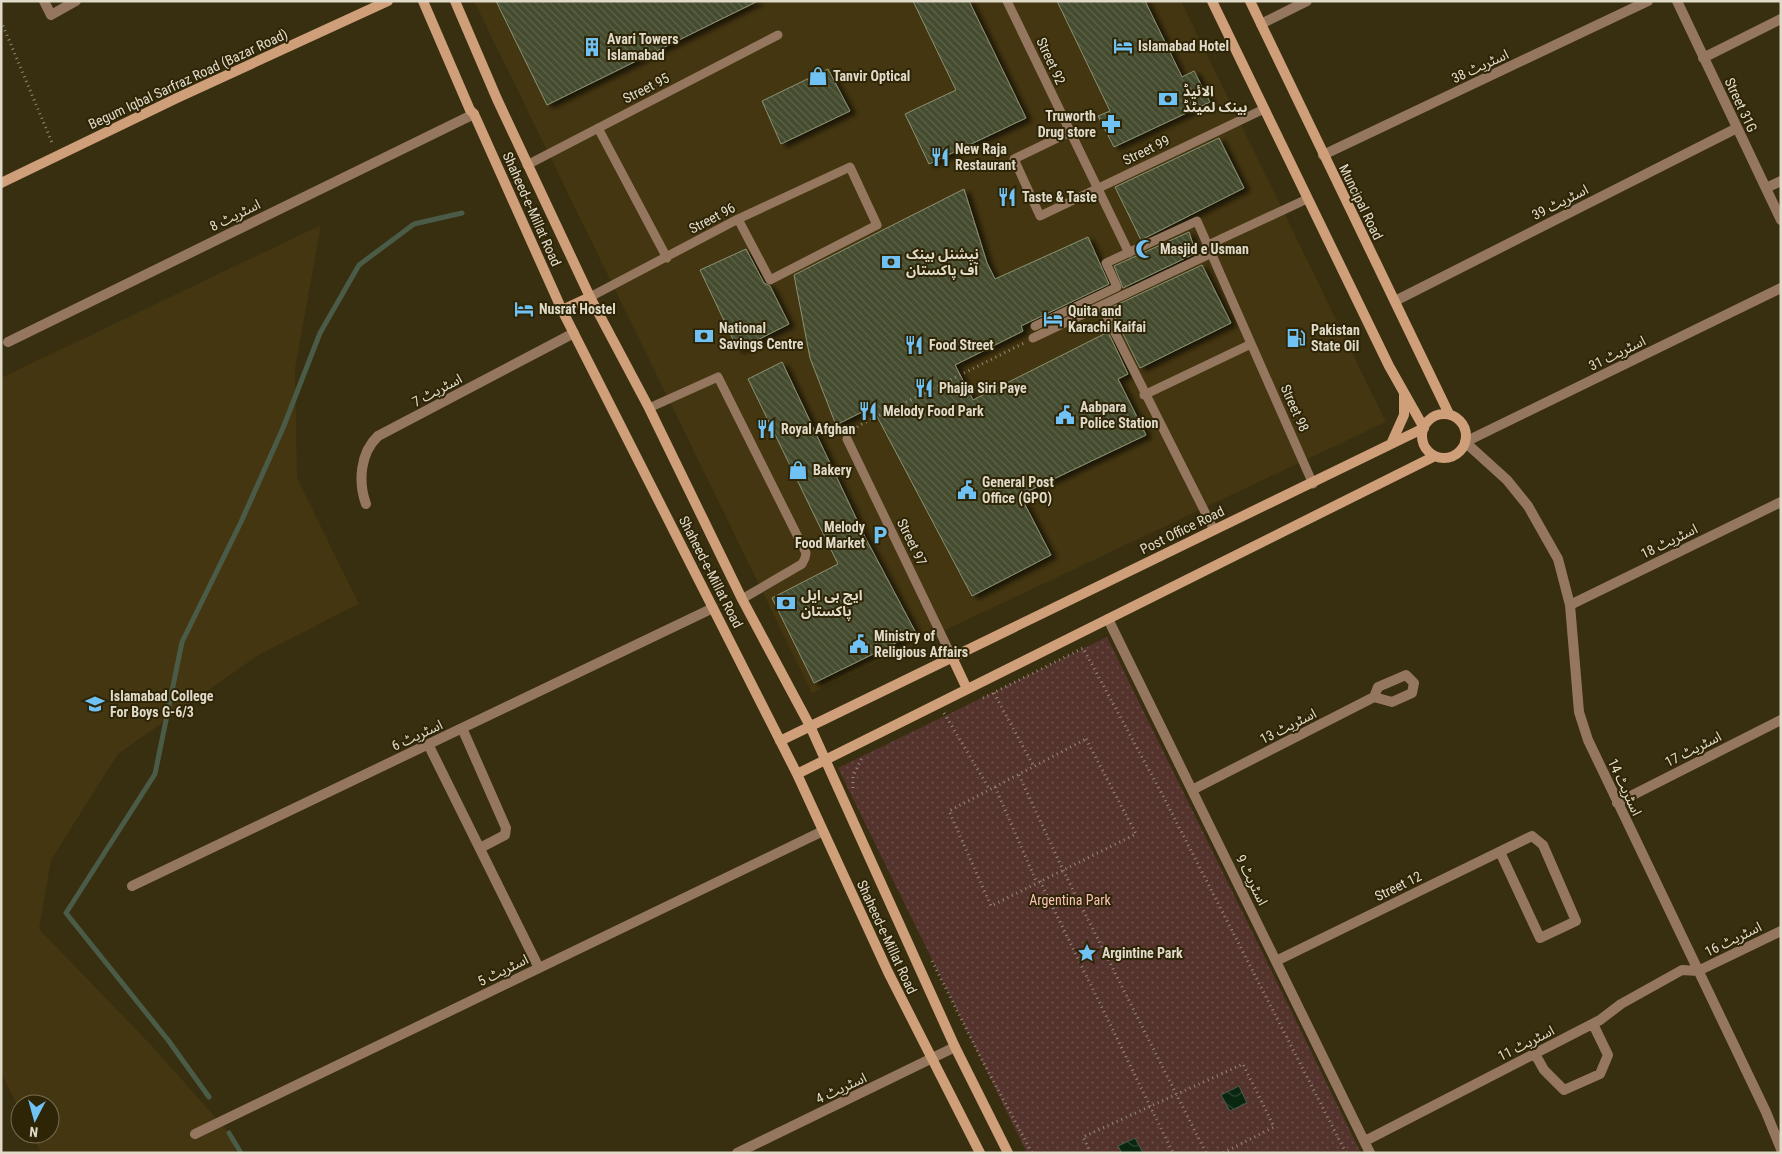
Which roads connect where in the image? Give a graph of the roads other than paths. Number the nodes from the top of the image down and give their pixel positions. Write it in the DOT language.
graph roads {
  1 [pos="44,1"];
  2 [pos="76,1"];
  3 [pos="388,1"];
  4 [pos="423,1"];
  5 [pos="455,1"];
  6 [pos="1007,1"];
  7 [pos="1212,1"];
  8 [pos="1250,1"];
  9 [pos="1307,1"];
  10 [pos="1648,1"];
  11 [pos="1677,1"];
  12 [pos="1781,19"];
  13 [pos="1261,24"];
  14 [pos="778,34"];
  15 [pos="1704,58"];
  16 [pos="1264,109"];
  17 [pos="474,114"];
  18 [pos="598,128"];
  19 [pos="1737,128"];
  20 [pos="1070,132"];
  21 [pos="1323,155"];
  22 [pos="527,165"];
  23 [pos="1781,181"];
  24 [pos="1,183"];
  25 [pos="1099,188"];
  26 [pos="1766,188"];
  27 [pos="1308,199"];
  28 [pos="738,219"];
  29 [pos="1781,220"];
  30 [pos="1210,249"];
  31 [pos="1129,253"];
  32 [pos="667,258"];
  33 [pos="1781,288"];
  34 [pos="590,297"];
  35 [pos="1395,301"];
  36 [pos="1102,307"];
  37 [pos="562,310"];
  38 [pos="1035,326"];
  39 [pos="574,333"];
  40 [pos="1033,338"];
  41 [pos="8,342"];
  42 [pos="1251,344"];
  43 [pos="1404,392"];
  44 [pos="1144,394"];
  45 [pos="649,408"];
  46 [pos="1449,414"];
  47 [pos="1424,428"];
  48 [pos="847,439"];
  49 [pos="1465,442"];
  50 [pos="1391,444"];
  51 [pos="1435,456"];
  52 [pos="1313,484"];
  53 [pos="1781,502"];
  54 [pos="366,504"];
  55 [pos="1214,530"];
  56 [pos="742,599"];
  57 [pos="1570,605"];
  58 [pos="714,608"];
  59 [pos="1108,619"];
  60 [pos="952,657"];
  61 [pos="967,688"];
  62 [pos="1374,697"];
  63 [pos="1781,720"];
  64 [pos="810,726"];
  65 [pos="462,728"];
  66 [pos="780,741"];
  67 [pos="428,744"];
  68 [pos="826,759"];
  69 [pos="797,774"];
  70 [pos="1192,790"];
  71 [pos="1617,804"];
  72 [pos="822,831"];
  73 [pos="480,848"];
  74 [pos="1500,852"];
  75 [pos="132,886"];
  76 [pos="1781,931"];
  77 [pos="1276,961"];
  78 [pos="539,968"];
  79 [pos="1698,971"];
  80 [pos="1596,1022"];
  81 [pos="956,1047"];
  82 [pos="1535,1054"];
  83 [pos="932,1060"];
  84 [pos="195,1134"];
  85 [pos="1365,1141"];
  86 [pos="1781,1149"];
  87 [pos="738,1153"];
  88 [pos="980,1153"];
  89 [pos="1008,1153"];
  90 [pos="1370,1153"];
  1 -- 2 [label="street"];
  3 -- 24 [label="street, Begum Iqbal Sarfraz Road (Bazar Road)"];
  4 -- 17 [label="street, Shaheed-e-Millat Road"];
  5 -- 22 [label="street, Shaheed-e-Millat Road"];
  6 -- 20 [label="lane, Street 92"];
  7 -- 16 [label="street"];
  8 -- 13 [label="street, Muncipal Road"];
  9 -- 13 [label="street"];
  10 -- 21 [label="street, اسٹریٹ 38"];
  11 -- 15 [label="street, Street 31G"];
  12 -- 15 [label="street"];
  13 -- 21 [label="street, Muncipal Road"];
  14 -- 18 [label="lane, Street 95"];
  15 -- 19 [label="street, Street 31G"];
  16 -- 25 [label="lane, Street 99"];
  16 -- 27 [label="street"];
  17 -- 37 [label="street, Shaheed-e-Millat Road"];
  17 -- 41 [label="street, اسٹریٹ 8"];
  18 -- 22 [label="lane, Street 95"];
  18 -- 32 [label="lane"];
  19 -- 26 [label="street, Street 31G"];
  19 -- 35 [label="street, اسٹریٹ 39"];
  20 -- 25 [label="lane, Street 92"];
  20 -- 25 [label="lane, Street 99"];
  21 -- 35 [label="street, Muncipal Road"];
  22 -- 34 [label="street, Shaheed-e-Millat Road"];
  23 -- 26 [label="street"];
  25 -- 31 [label="lane, Street 92"];
  26 -- 29 [label="street, Street 31G"];
  27 -- 30 [label="lane"];
  27 -- 43 [label="street"];
  28 -- 28 [label="lane, Street 96"];
  28 -- 32 [label="lane, Street 96"];
  30 -- 31 [label="lane, Street 98"];
  30 -- 36 [label="lane"];
  30 -- 42 [label="lane, Street 98"];
  31 -- 38 [label="lane"];
  32 -- 34 [label="lane, Street 96"];
  33 -- 49 [label="street, اسٹریٹ 31"];
  34 -- 37 [label="street"];
  34 -- 45 [label="street, Shaheed-e-Millat Road"];
  35 -- 46 [label="street, Muncipal Road"];
  36 -- 40 [label="lane"];
  36 -- 44 [label="lane"];
  37 -- 39 [label="street, Shaheed-e-Millat Road"];
  39 -- 54 [label="street, اسٹریٹ 7"];
  39 -- 58 [label="street, Shaheed-e-Millat Road"];
  42 -- 44 [label="lane"];
  42 -- 52 [label="lane, Street 98"];
  43 -- 47 [label="street"];
  43 -- 50 [label="street"];
  44 -- 55 [label="lane"];
  45 -- 56 [label="street, Shaheed-e-Millat Road"];
  45 -- 56 [label="lane"];
  46 -- 47 [label="street"];
  46 -- 49 [label="street"];
  47 -- 50 [label="street, Post Office Road"];
  47 -- 51 [label="street"];
  48 -- 60 [label="lane, Street 97"];
  49 -- 51 [label="street"];
  49 -- 57 [label="street, اسٹریٹ 14"];
  50 -- 52 [label="street, Post Office Road"];
  51 -- 59 [label="street"];
  52 -- 55 [label="street, Post Office Road"];
  53 -- 57 [label="street, اسٹریٹ 18"];
  55 -- 60 [label="street, Post Office Road"];
  56 -- 64 [label="street, Shaheed-e-Millat Road"];
  57 -- 71 [label="street, اسٹریٹ 14"];
  58 -- 65 [label="street, اسٹریٹ 6"];
  58 -- 66 [label="street, Shaheed-e-Millat Road"];
  59 -- 61 [label="street"];
  59 -- 70 [label="street, اسٹریٹ 9"];
  60 -- 61 [label="street"];
  60 -- 64 [label="street, Post Office Road"];
  61 -- 68 [label="street"];
  62 -- 62 [label="street, اسٹریٹ 13"];
  62 -- 70 [label="street, اسٹریٹ 13"];
  63 -- 71 [label="street, اسٹریٹ 17"];
  64 -- 66 [label="street, Post Office Road"];
  64 -- 68 [label="street, Shaheed-e-Millat Road"];
  65 -- 67 [label="street, اسٹریٹ 6"];
  65 -- 73 [label="street"];
  66 -- 69 [label="street, Shaheed-e-Millat Road"];
  67 -- 73 [label="street"];
  67 -- 75 [label="street, اسٹریٹ 6"];
  68 -- 69 [label="street"];
  68 -- 81 [label="street, Shaheed-e-Millat Road"];
  69 -- 72 [label="street, Shaheed-e-Millat Road"];
  70 -- 77 [label="street, اسٹریٹ 9"];
  71 -- 79 [label="street, اسٹریٹ 14"];
  72 -- 78 [label="street, اسٹریٹ 5"];
  72 -- 83 [label="street, Shaheed-e-Millat Road"];
  73 -- 78 [label="street"];
  74 -- 74 [label="street, Street 12"];
  74 -- 77 [label="street, Street 12"];
  76 -- 79 [label="street, اسٹریٹ 16"];
  77 -- 85 [label="street, اسٹریٹ 9"];
  78 -- 84 [label="street, اسٹریٹ 5"];
  79 -- 80 [label="street, اسٹریٹ 11"];
  79 -- 86 [label="street, اسٹریٹ 14"];
  80 -- 82 [label="street, اسٹریٹ 11"];
  80 -- 82 [label="street"];
  81 -- 83 [label="street, اسٹریٹ 4"];
  81 -- 89 [label="street, Shaheed-e-Millat Road"];
  82 -- 85 [label="street, اسٹریٹ 11"];
  83 -- 87 [label="street, اسٹریٹ 4"];
  83 -- 88 [label="street, Shaheed-e-Millat Road"];
  85 -- 90 [label="street, اسٹریٹ 9"];
}
